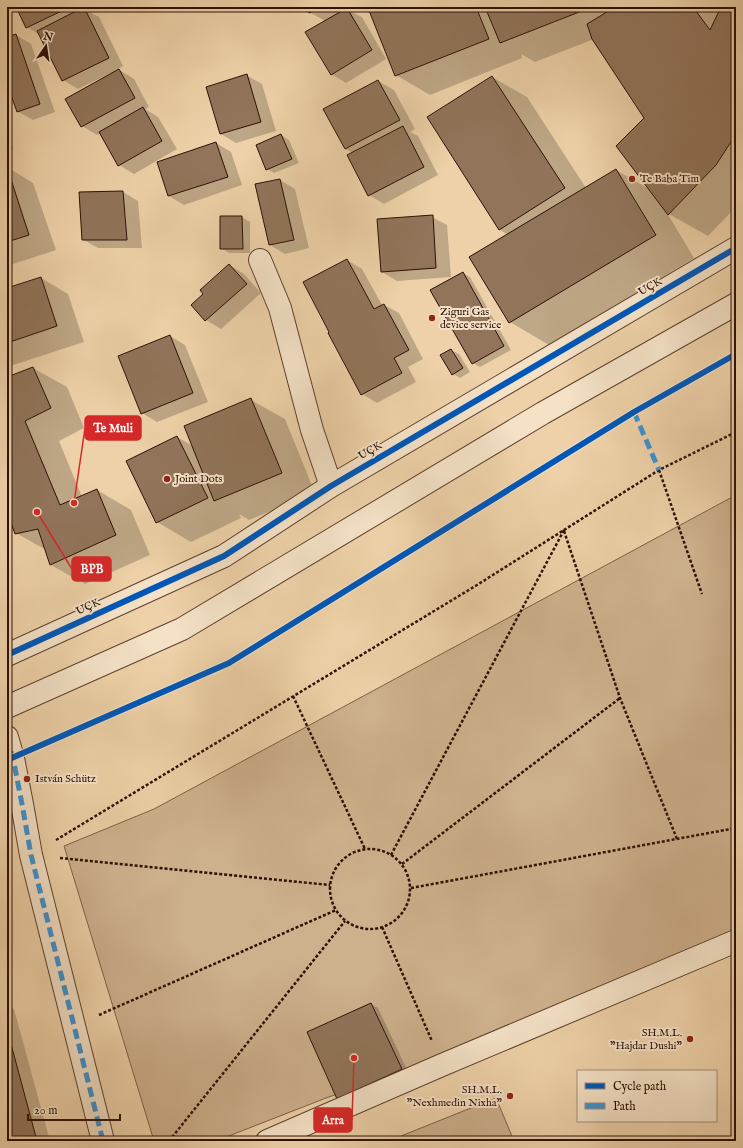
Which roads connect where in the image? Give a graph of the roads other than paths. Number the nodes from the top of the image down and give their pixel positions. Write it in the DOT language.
graph roads {
  1 [pos="736,248"];
  2 [pos="260,260"];
  3 [pos="736,304"];
  4 [pos="331,486"];
  5 [pos="7,654"];
  6 [pos="7,707"];
  7 [pos="7,736"];
  8 [pos="736,941"];
  9 [pos="103,1141"];
  10 [pos="267,1141"];
  1 -- 4 [label="street, UÇK"];
  2 -- 4 [label="street"];
  3 -- 6 [label="street"];
  4 -- 5 [label="street, UÇK"];
  7 -- 9 [label="street"];
  8 -- 10 [label="street"];
}
